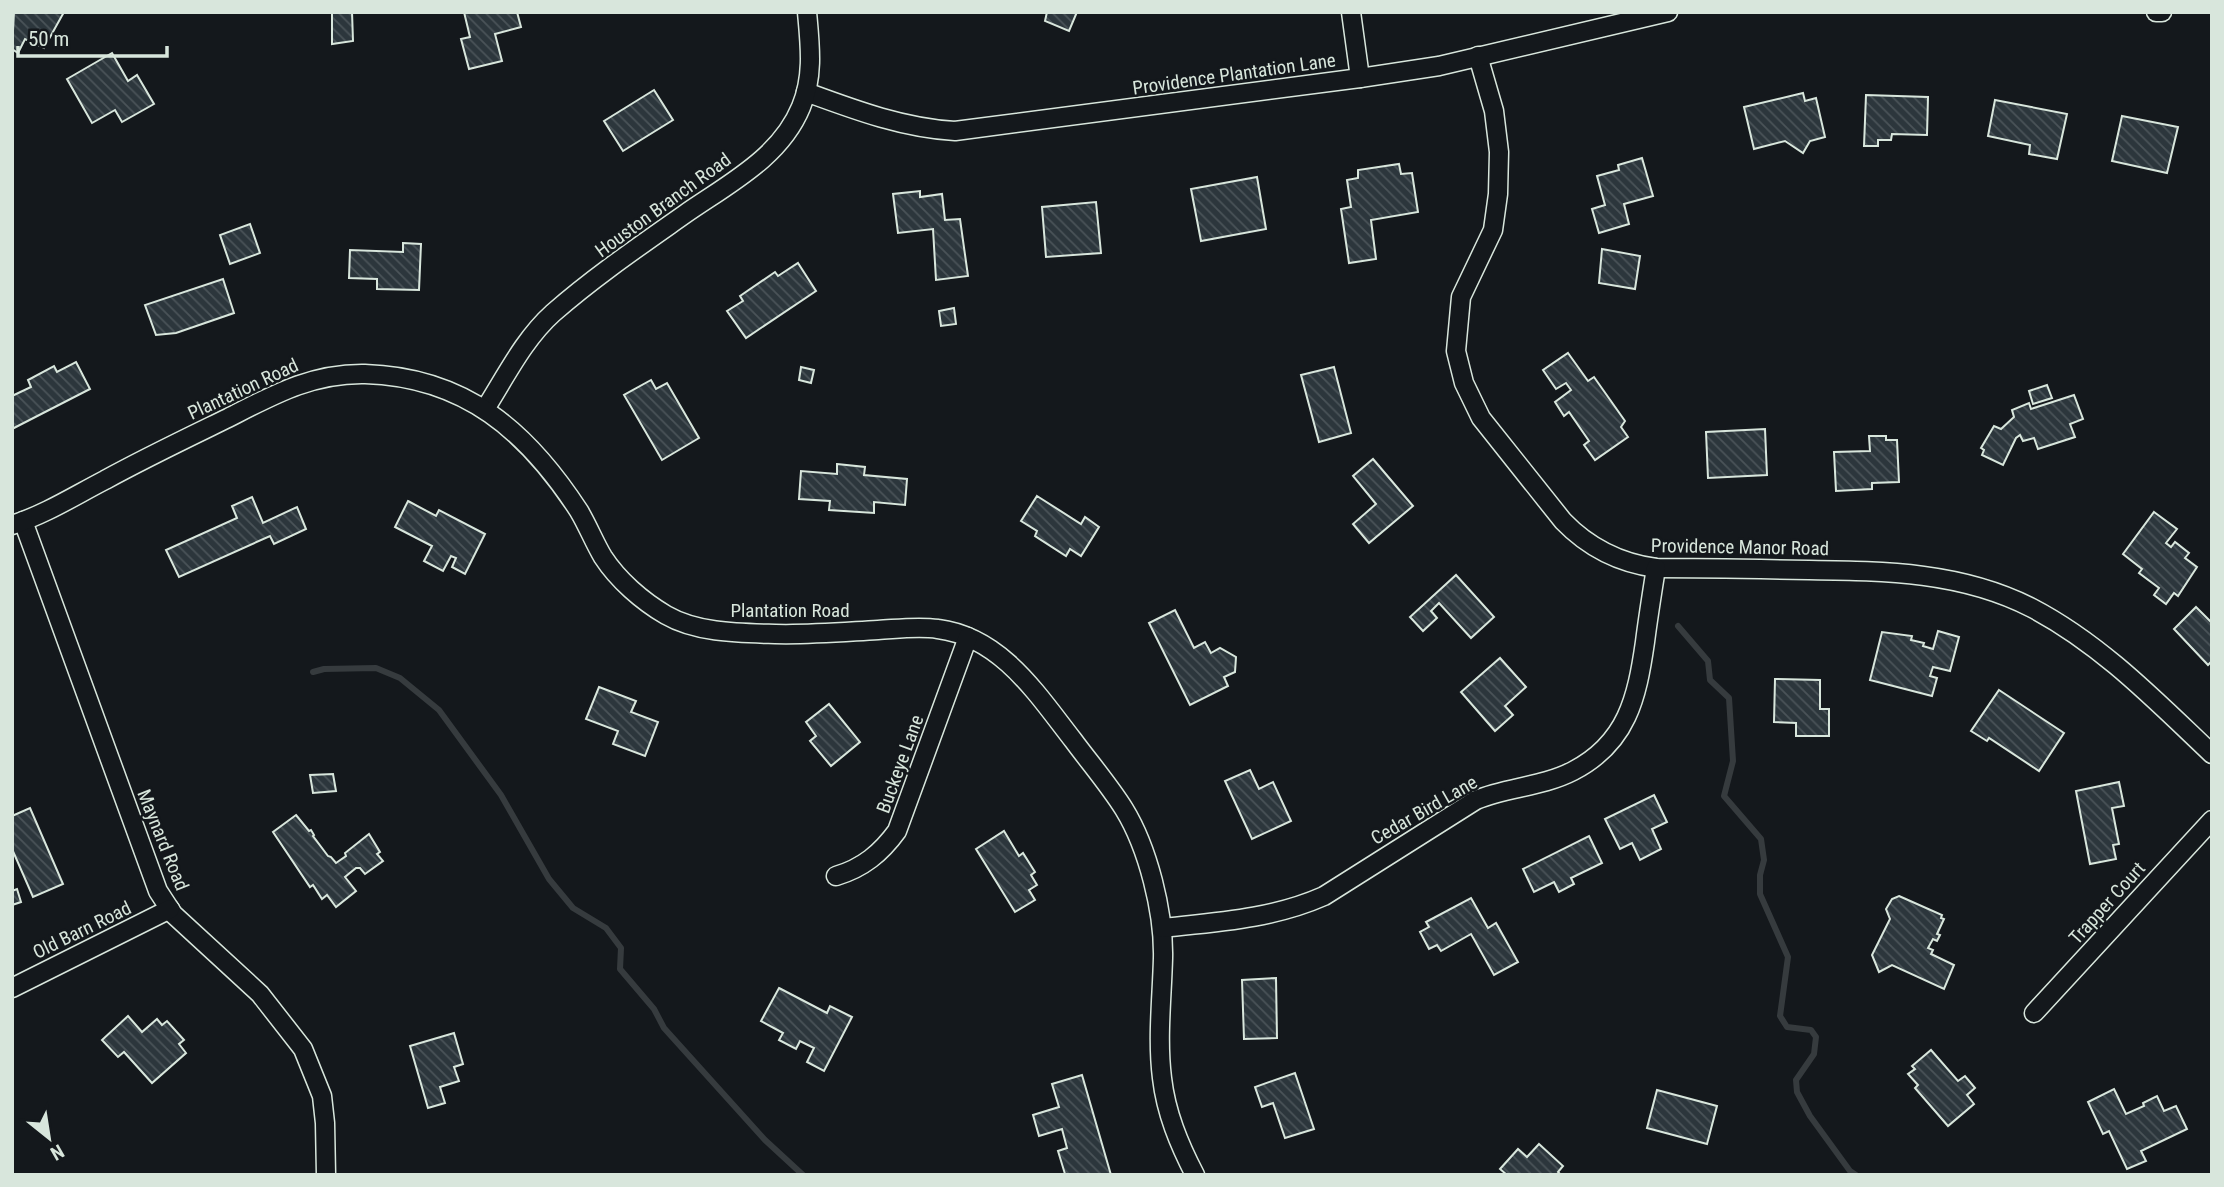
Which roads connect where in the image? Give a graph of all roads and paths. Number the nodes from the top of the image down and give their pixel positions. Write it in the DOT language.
graph roads {
  1 [pos="807,12"];
  2 [pos="1351,12"];
  3 [pos="1668,12"];
  4 [pos="2156,12"];
  5 [pos="2162,12"];
  6 [pos="1478,56"];
  7 [pos="1360,78"];
  8 [pos="806,92"];
  9 [pos="485,409"];
  10 [pos="18,523"];
  11 [pos="1656,568"];
  12 [pos="968,637"];
  13 [pos="2212,754"];
  14 [pos="2212,820"];
  15 [pos="836,876"];
  16 [pos="170,909"];
  17 [pos="1162,928"];
  18 [pos="12,988"];
  19 [pos="2034,1013"];
  20 [pos="326,1175"];
  21 [pos="1195,1175"];
  1 -- 8 [label="street, Houston Branch Road"];
  2 -- 7 [label="street"];
  3 -- 6 [label="street, Providence Plantation Lane"];
  4 -- 5 [label="street"];
  6 -- 7 [label="street, Providence Plantation Lane"];
  6 -- 11 [label="street, Providence Manor Road"];
  7 -- 8 [label="street, Providence Plantation Lane"];
  8 -- 9 [label="street, Houston Branch Road"];
  9 -- 10 [label="street, Plantation Road"];
  9 -- 12 [label="street, Plantation Road"];
  10 -- 16 [label="street, Maynard Road"];
  11 -- 13 [label="street, Providence Manor Road"];
  11 -- 17 [label="street, Cedar Bird Lane"];
  12 -- 15 [label="street, Buckeye Lane"];
  12 -- 17 [label="street, Plantation Road"];
  14 -- 19 [label="street, Trapper Court"];
  16 -- 18 [label="street, Old Barn Road"];
  16 -- 20 [label="street, Maynard Road"];
  17 -- 21 [label="street, Plantation Road"];
}
